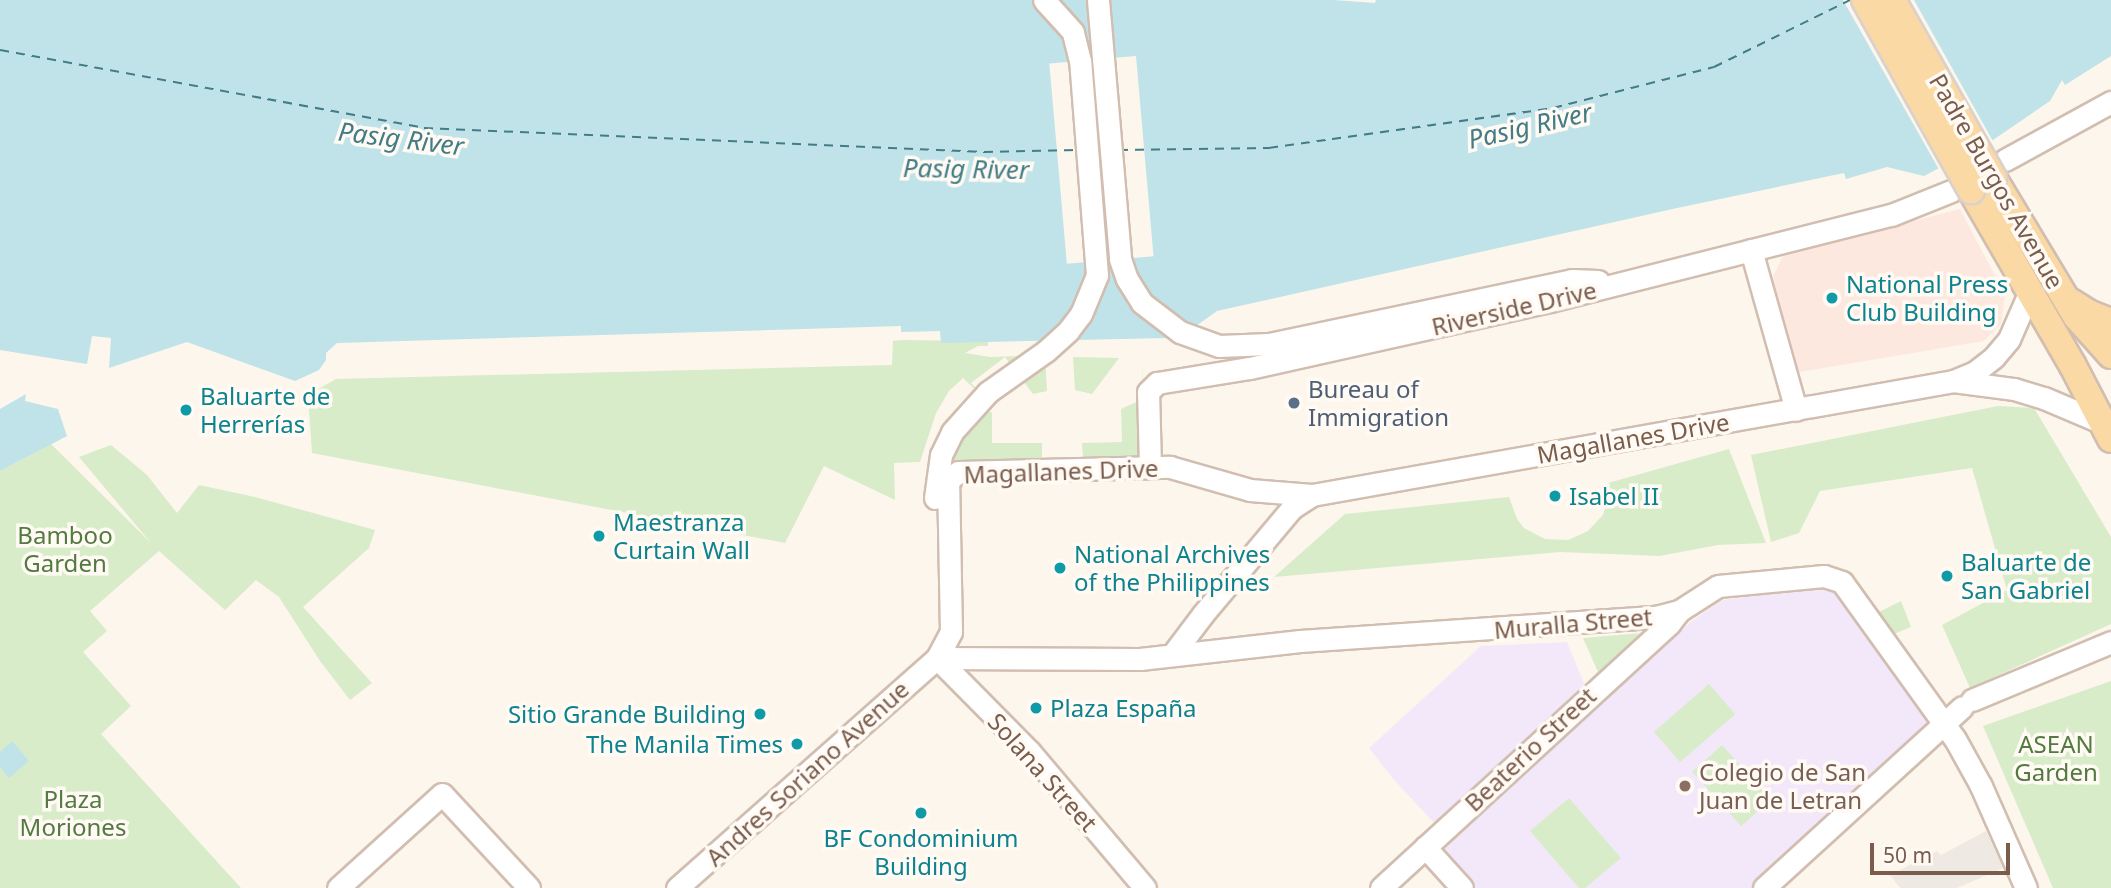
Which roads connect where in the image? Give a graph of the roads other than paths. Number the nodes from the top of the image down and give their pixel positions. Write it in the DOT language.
graph roads {
  1 [pos="1044,0"];
  2 [pos="1098,0"];
  3 [pos="1865,0"];
  4 [pos="1892,0"];
  5 [pos="2111,102"];
  6 [pos="1980,180"];
  7 [pos="1751,250"];
  8 [pos="1622,282"];
  9 [pos="2030,291"];
  10 [pos="2108,340"];
  11 [pos="1953,382"];
  12 [pos="1796,410"];
  13 [pos="2107,431"];
  14 [pos="1150,466"];
  15 [pos="1312,495"];
  16 [pos="1679,611"];
  17 [pos="2111,642"];
  18 [pos="1172,655"];
  19 [pos="937,658"];
  20 [pos="1944,722"];
  21 [pos="1424,847"];
  22 [pos="338,888"];
  23 [pos="529,888"];
  24 [pos="677,888"];
  25 [pos="1145,888"];
  26 [pos="1381,888"];
  27 [pos="1462,888"];
  28 [pos="1764,888"];
  29 [pos="2026,888"];
  1 -- 19 [label="street"];
  2 -- 8 [label="street"];
  3 -- 6 [label="main road, Padre Burgos Avenue, bridge"];
  4 -- 6 [label="main road, Padre Burgos Avenue, bridge"];
  5 -- 6 [label="street, Riverside Drive"];
  6 -- 7 [label="street, Riverside Drive"];
  6 -- 9 [label="main road, Padre Burgos Avenue"];
  6 -- 10 [label="main road, Padre Burgos Avenue"];
  7 -- 8 [label="street, Riverside Drive"];
  7 -- 12 [label="street"];
  8 -- 14 [label="street, Riverside Drive"];
  9 -- 11 [label="street, Magallanes Drive"];
  9 -- 13 [label="main road, Padre Burgos Avenue"];
  11 -- 12 [label="street, Magallanes Drive"];
  11 -- 13 [label="street, Magallanes Drive"];
  12 -- 15 [label="street, Magallanes Drive"];
  14 -- 15 [label="street, Magallanes Drive"];
  14 -- 19 [label="street, Magallanes Drive"];
  15 -- 18 [label="street, Magallanes Drive"];
  16 -- 18 [label="street, Muralla Street"];
  16 -- 20 [label="street, Muralla Street"];
  16 -- 21 [label="street, Beaterio Street"];
  17 -- 20 [label="street"];
  18 -- 19 [label="street, Muralla Street"];
  19 -- 24 [label="street, Andres Soriano Avenue"];
  19 -- 25 [label="street, Solana Street"];
  20 -- 28 [label="street"];
  20 -- 29 [label="street, Muralla Street"];
  21 -- 26 [label="street, Beaterio Street"];
  21 -- 27 [label="street"];
  22 -- 23 [label="street"];
}
